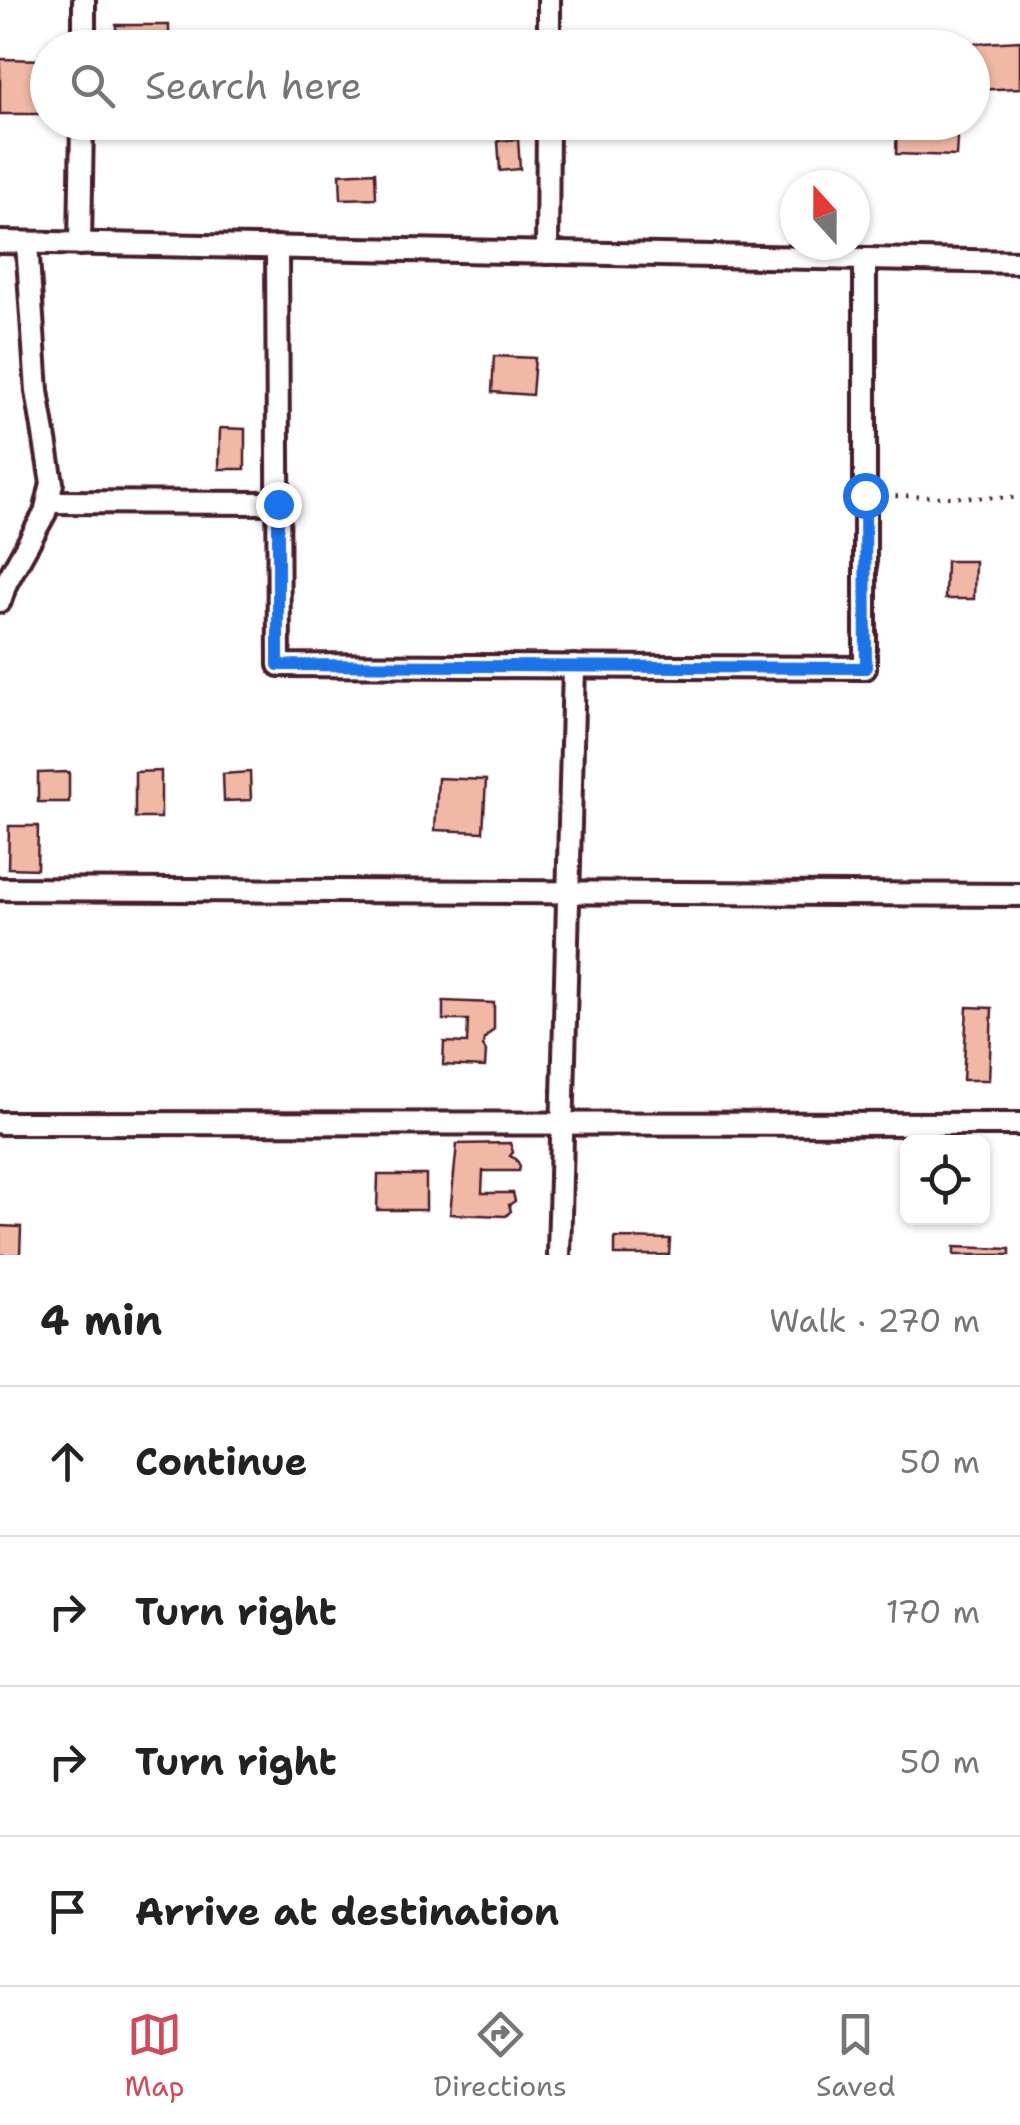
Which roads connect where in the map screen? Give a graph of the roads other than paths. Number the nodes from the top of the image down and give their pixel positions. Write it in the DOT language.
graph roads {
  1 [pos="84,0"];
  2 [pos="549,0"];
  3 [pos="84,30"];
  4 [pos="548,30"];
  5 [pos="82,140"];
  6 [pos="548,140"];
  7 [pos="0,242"];
  8 [pos="27,243"];
  9 [pos="80,244"];
  10 [pos="276,247"];
  11 [pos="546,253"];
  12 [pos="780,257"];
  13 [pos="870,259"];
  14 [pos="865,260"];
  15 [pos="1020,262"];
  16 [pos="48,502"];
  17 [pos="278,504"];
  18 [pos="0,601"];
  19 [pos="574,666"];
  20 [pos="0,889"];
  21 [pos="568,892"];
  22 [pos="1020,895"];
  23 [pos="0,1123"];
  24 [pos="562,1124"];
  25 [pos="1020,1124"];
  26 [pos="558,1255"];
  1 -- 3 [label="street"];
  2 -- 4 [label="street"];
  5 -- 9 [label="street"];
  6 -- 11 [label="street"];
  7 -- 8 [label="street"];
  8 -- 9 [label="street"];
  8 -- 16 [label="street"];
  9 -- 10 [label="street"];
  10 -- 11 [label="street"];
  10 -- 17 [label="street"];
  11 -- 12 [label="street"];
  13 -- 15 [label="street"];
  14 -- 19 [label="street"];
  16 -- 17 [label="street"];
  16 -- 18 [label="street"];
  17 -- 19 [label="street"];
  19 -- 21 [label="street"];
  20 -- 21 [label="street"];
  21 -- 22 [label="street"];
  21 -- 24 [label="street"];
  23 -- 24 [label="street"];
  24 -- 25 [label="street"];
  24 -- 26 [label="street"];
}
